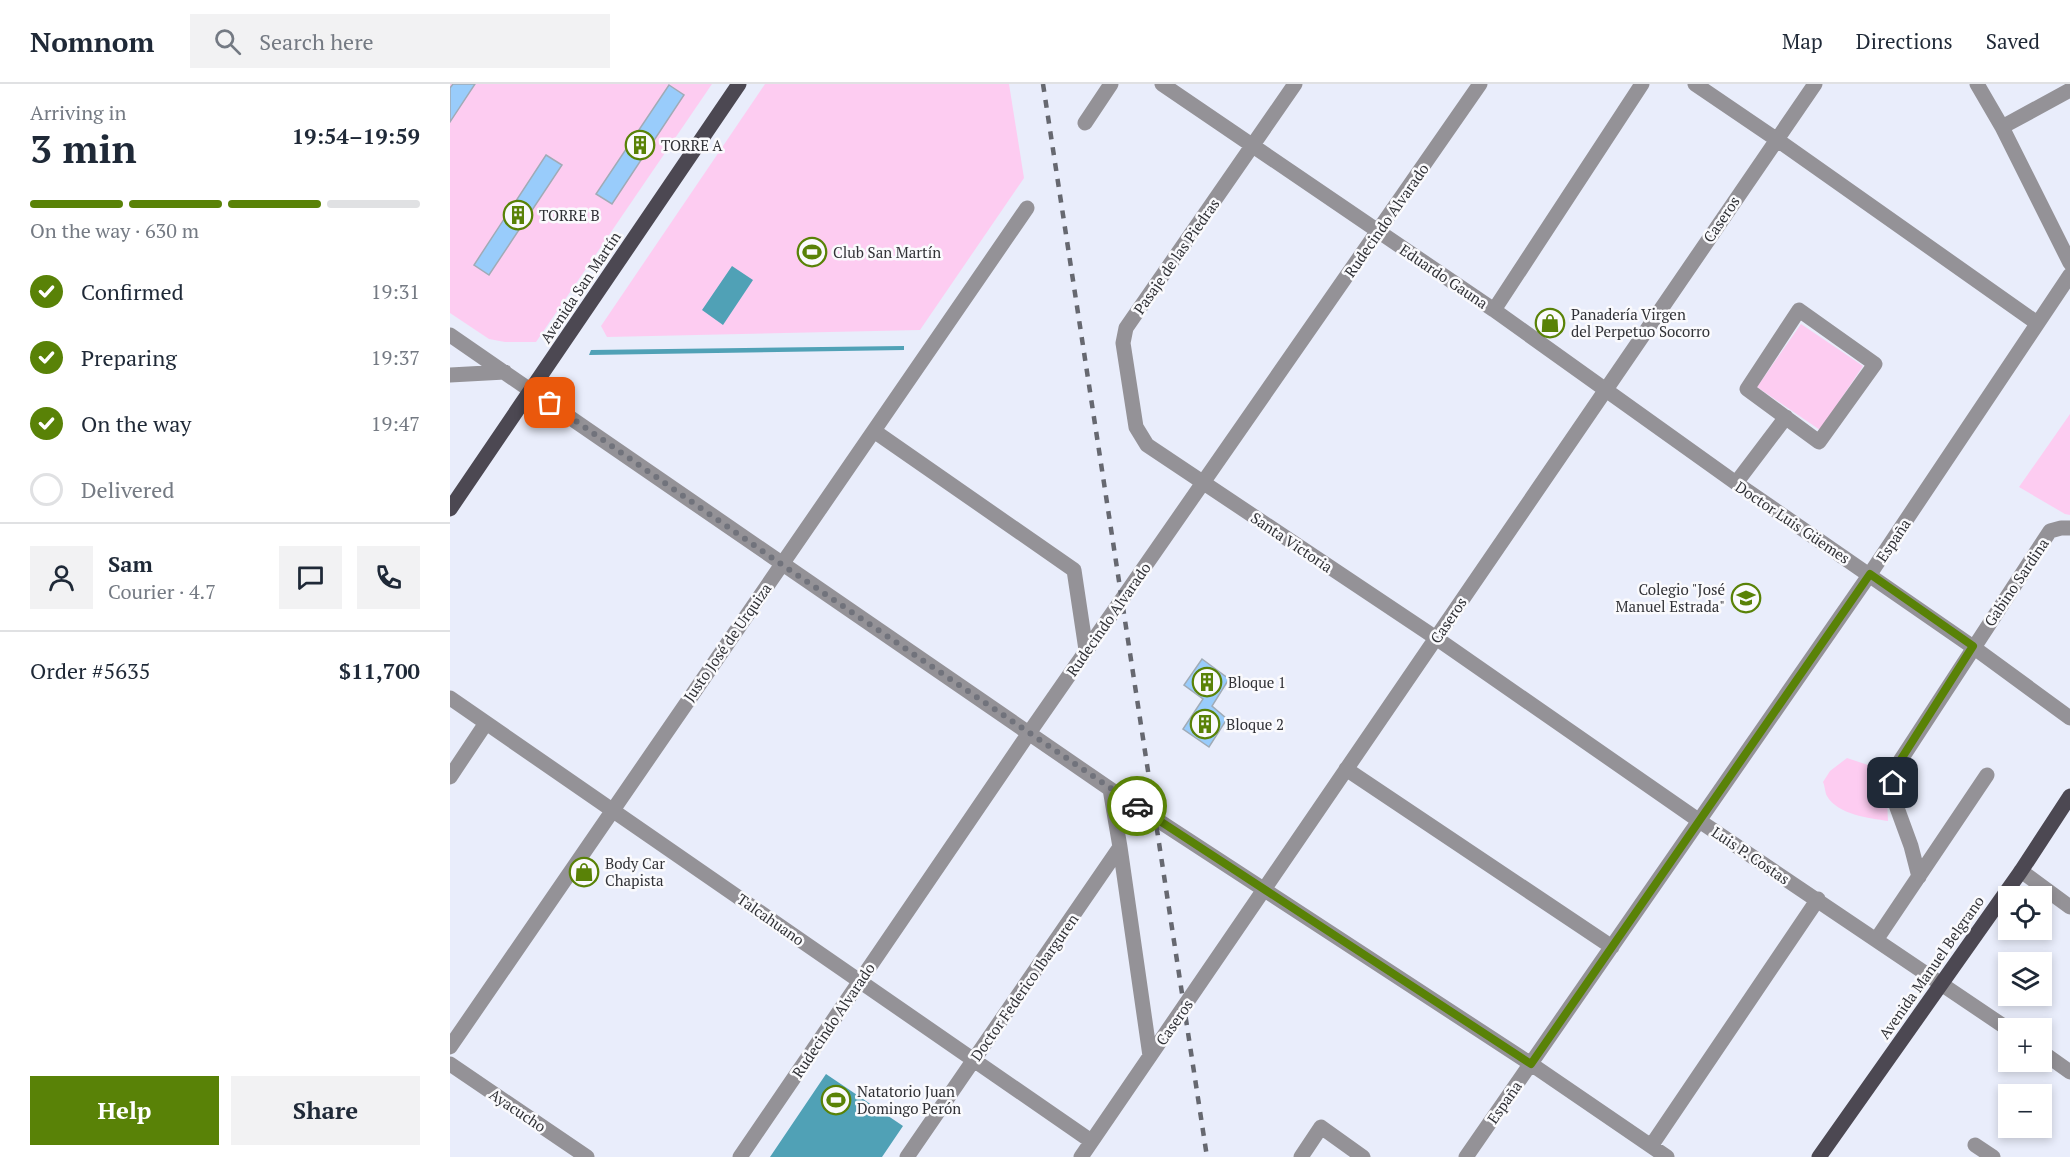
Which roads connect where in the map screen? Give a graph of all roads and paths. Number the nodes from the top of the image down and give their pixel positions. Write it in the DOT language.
graph roads {
  1 [pos="739,84"];
  2 [pos="1111,84"];
  3 [pos="1162,84"];
  4 [pos="1295,84"];
  5 [pos="1480,84"];
  6 [pos="1642,84"];
  7 [pos="1695,84"];
  8 [pos="1815,84"];
  9 [pos="1977,84"];
  10 [pos="2070,90"];
  11 [pos="1085,123"];
  12 [pos="2002,127"];
  13 [pos="1776,139"];
  14 [pos="1253,145"];
  15 [pos="1027,208"];
  16 [pos="1379,231"];
  17 [pos="2070,263"];
  18 [pos="2070,275"];
  19 [pos="1494,310"];
  20 [pos="2037,323"];
  21 [pos="450,335"];
  22 [pos="505,372"];
  23 [pos="450,375"];
  24 [pos="531,389"];
  25 [pos="1604,390"];
  26 [pos="1786,417"];
  27 [pos="874,431"];
  28 [pos="1147,445"];
  29 [pos="1204,483"];
  30 [pos="1736,483"];
  31 [pos="450,509"];
  32 [pos="2070,528"];
  33 [pos="781,564"];
  34 [pos="1870,574"];
  35 [pos="1436,638"];
  36 [pos="1973,646"];
  37 [pos="1086,650"];
  38 [pos="450,698"];
  39 [pos="2070,718"];
  40 [pos="486,723"];
  41 [pos="1029,733"];
  42 [pos="1346,769"];
  43 [pos="1987,775"];
  44 [pos="450,777"];
  45 [pos="1110,789"];
  46 [pos="2070,796"];
  47 [pos="612,808"];
  48 [pos="1698,819"];
  49 [pos="1120,847"];
  50 [pos="2021,871"];
  51 [pos="1919,877"];
  52 [pos="1264,889"];
  53 [pos="1818,899"];
  54 [pos="2070,907"];
  55 [pos="1876,940"];
  56 [pos="1612,947"];
  57 [pos="859,981"];
  58 [pos="1942,982"];
  59 [pos="1998,1022"];
  60 [pos="450,1047"];
  61 [pos="1150,1056"];
  62 [pos="2052,1059"];
  63 [pos="974,1060"];
  64 [pos="450,1064"];
  65 [pos="1531,1064"];
  66 [pos="2070,1072"];
  67 [pos="1091,1141"];
  68 [pos="1975,1145"];
  69 [pos="1651,1146"];
  70 [pos="587,1157"];
  71 [pos="740,1157"];
  72 [pos="907,1157"];
  73 [pos="1081,1157"];
  74 [pos="1301,1157"];
  75 [pos="1363,1157"];
  76 [pos="1466,1157"];
  77 [pos="1667,1157"];
  78 [pos="1819,1157"];
  79 [pos="1993,1157"];
  1 -- 24 [label="main road, Avenida San Martín"];
  2 -- 11 [label="street"];
  3 -- 14 [label="street, Eduardo Gauna"];
  4 -- 14 [label="street, Pasaje de las Piedras"];
  5 -- 16 [label="street, Rudecindo Alvarado"];
  6 -- 19 [label="street"];
  7 -- 13 [label="street"];
  8 -- 13 [label="street, Caseros"];
  9 -- 12 [label="street"];
  10 -- 12 [label="street"];
  12 -- 17 [label="street"];
  13 -- 20 [label="street"];
  13 -- 25 [label="street, Caseros"];
  14 -- 16 [label="street, Eduardo Gauna"];
  14 -- 28 [label="street, Pasaje de las Piedras"];
  15 -- 27 [label="street, Justo José de Urquiza"];
  16 -- 19 [label="street, Eduardo Gauna"];
  16 -- 29 [label="street, Rudecindo Alvarado"];
  18 -- 20 [label="street, España"];
  19 -- 25 [label="street, Eduardo Gauna"];
  20 -- 34 [label="street, España"];
  21 -- 22 [label="street"];
  22 -- 23 [label="street"];
  22 -- 24 [label="street"];
  24 -- 31 [label="main road, Avenida San Martín"];
  24 -- 33 [label="street"];
  25 -- 30 [label="street, Doctor Luis Güemes"];
  25 -- 35 [label="street, Caseros"];
  26 -- 26 [label="street"];
  26 -- 30 [label="street"];
  27 -- 33 [label="street, Justo José de Urquiza"];
  27 -- 37 [label="street"];
  28 -- 29 [label="street, Santa Victoria"];
  29 -- 35 [label="street, Santa Victoria"];
  29 -- 37 [label="street, Rudecindo Alvarado"];
  30 -- 34 [label="street, Doctor Luis Güemes"];
  32 -- 36 [label="street, Gabino Sardina"];
  33 -- 41 [label="street"];
  33 -- 47 [label="street, Justo José de Urquiza"];
  34 -- 36 [label="street, Doctor Luis Güemes"];
  34 -- 48 [label="street, España"];
  35 -- 42 [label="street, Caseros"];
  35 -- 48 [label="street, Luis P. Costas"];
  36 -- 39 [label="street, Doctor Luis Güemes"];
  36 -- 51 [label="street, Gabino Sardina"];
  37 -- 41 [label="street, Rudecindo Alvarado"];
  38 -- 40 [label="street, Talcahuano"];
  40 -- 44 [label="street"];
  40 -- 47 [label="street, Talcahuano"];
  41 -- 45 [label="street"];
  41 -- 57 [label="street, Rudecindo Alvarado"];
  42 -- 52 [label="street, Caseros"];
  42 -- 56 [label="street"];
  43 -- 51 [label="street"];
  45 -- 49 [label="street"];
  45 -- 52 [label="street"];
  46 -- 50 [label="main road, Avenida Manuel Belgrano"];
  47 -- 57 [label="street, Talcahuano"];
  47 -- 60 [label="street, Justo José de Urquiza"];
  48 -- 53 [label="street, Luis P. Costas"];
  48 -- 56 [label="street, España"];
  49 -- 61 [label="street"];
  49 -- 63 [label="street, Doctor Federico Ibarguren"];
  50 -- 54 [label="street"];
  50 -- 58 [label="main road, Avenida Manuel Belgrano"];
  51 -- 55 [label="street"];
  52 -- 61 [label="street, Caseros"];
  52 -- 65 [label="street"];
  53 -- 55 [label="street, Luis P. Costas"];
  53 -- 69 [label="street"];
  55 -- 58 [label="street, Luis P. Costas"];
  56 -- 65 [label="street, España"];
  57 -- 63 [label="street, Talcahuano"];
  57 -- 71 [label="street, Rudecindo Alvarado"];
  58 -- 59 [label="street, Luis P. Costas"];
  58 -- 78 [label="main road, Avenida Manuel Belgrano"];
  61 -- 67 [label="street, Caseros"];
  62 -- 66 [label="street"];
  63 -- 67 [label="street, Talcahuano"];
  63 -- 72 [label="street, Doctor Federico Ibarguren"];
  64 -- 70 [label="street, Ayacucho"];
  65 -- 69 [label="street"];
  65 -- 76 [label="street, España"];
  67 -- 73 [label="street, Caseros"];
  68 -- 79 [label="street"];
  69 -- 77 [label="street"];
  74 -- 75 [label="street"];
}
